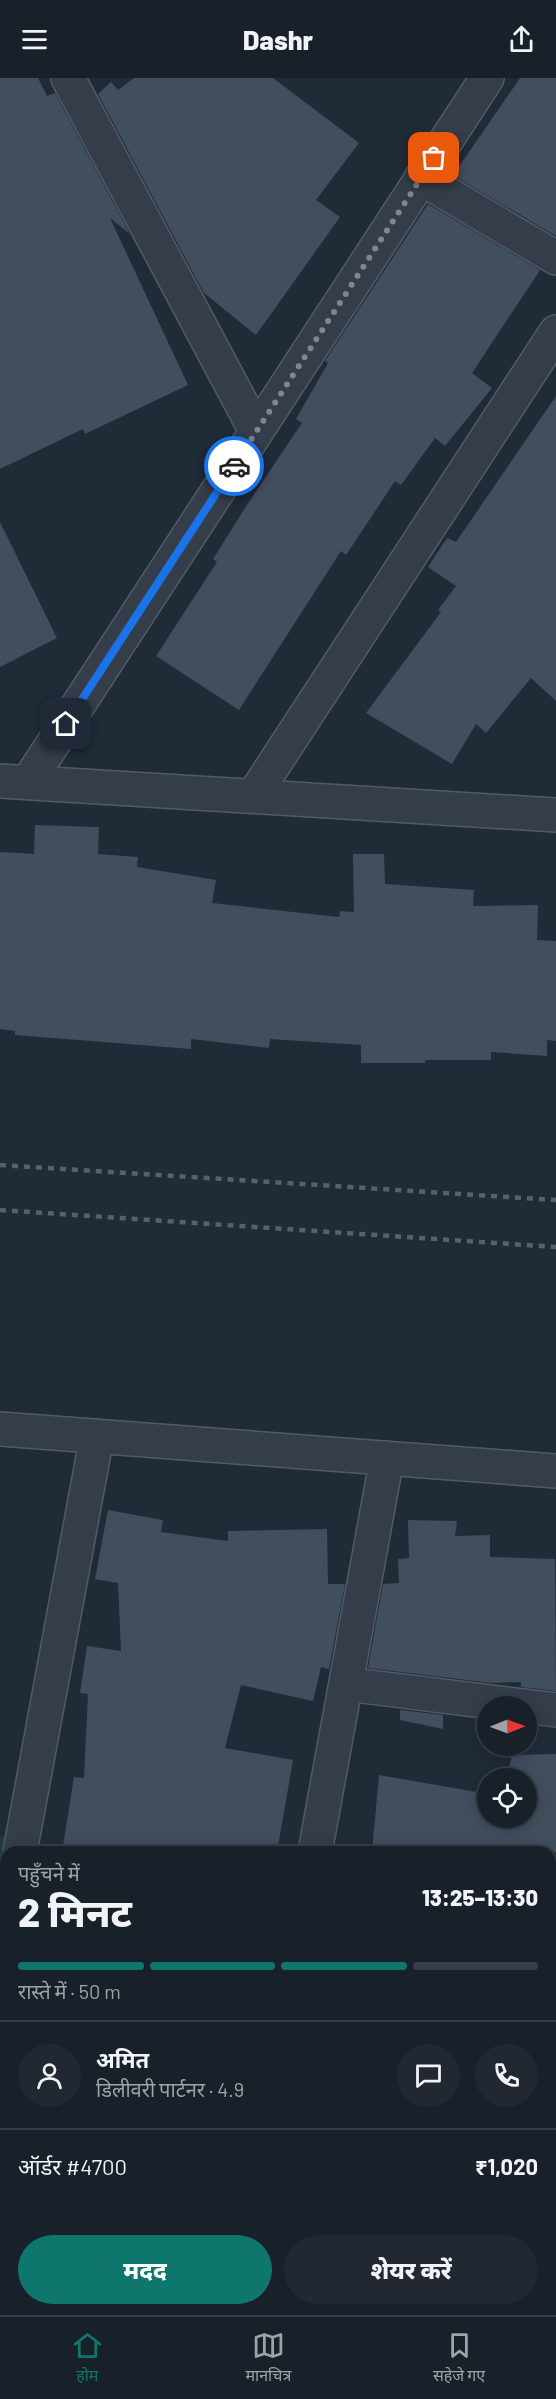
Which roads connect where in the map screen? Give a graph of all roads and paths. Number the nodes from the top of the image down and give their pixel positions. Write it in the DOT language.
graph roads {
  1 [pos="68,78"];
  2 [pos="487,78"];
  3 [pos="421,178"];
  4 [pos="556,258"];
  5 [pos="556,332"];
  6 [pos="256,431"];
  7 [pos="14,781"];
  8 [pos="254,795"];
  9 [pos="556,815"];
  10 [pos="0,1429"];
  11 [pos="97,1436"];
  12 [pos="387,1458"];
  13 [pos="556,1471"];
  14 [pos="346,1684"];
  15 [pos="556,1710"];
  16 [pos="14,1843"];
  17 [pos="316,1846"];
  1 -- 6 [label="street"];
  2 -- 3 [label="street"];
  3 -- 4 [label="street"];
  3 -- 6 [label="street"];
  5 -- 8 [label="street"];
  6 -- 7 [label="street"];
  7 -- 8 [label="street"];
  8 -- 9 [label="street"];
  10 -- 11 [label="street"];
  11 -- 12 [label="street"];
  11 -- 16 [label="street"];
  12 -- 13 [label="street"];
  12 -- 14 [label="street"];
  14 -- 15 [label="street"];
  14 -- 17 [label="street"];
}
